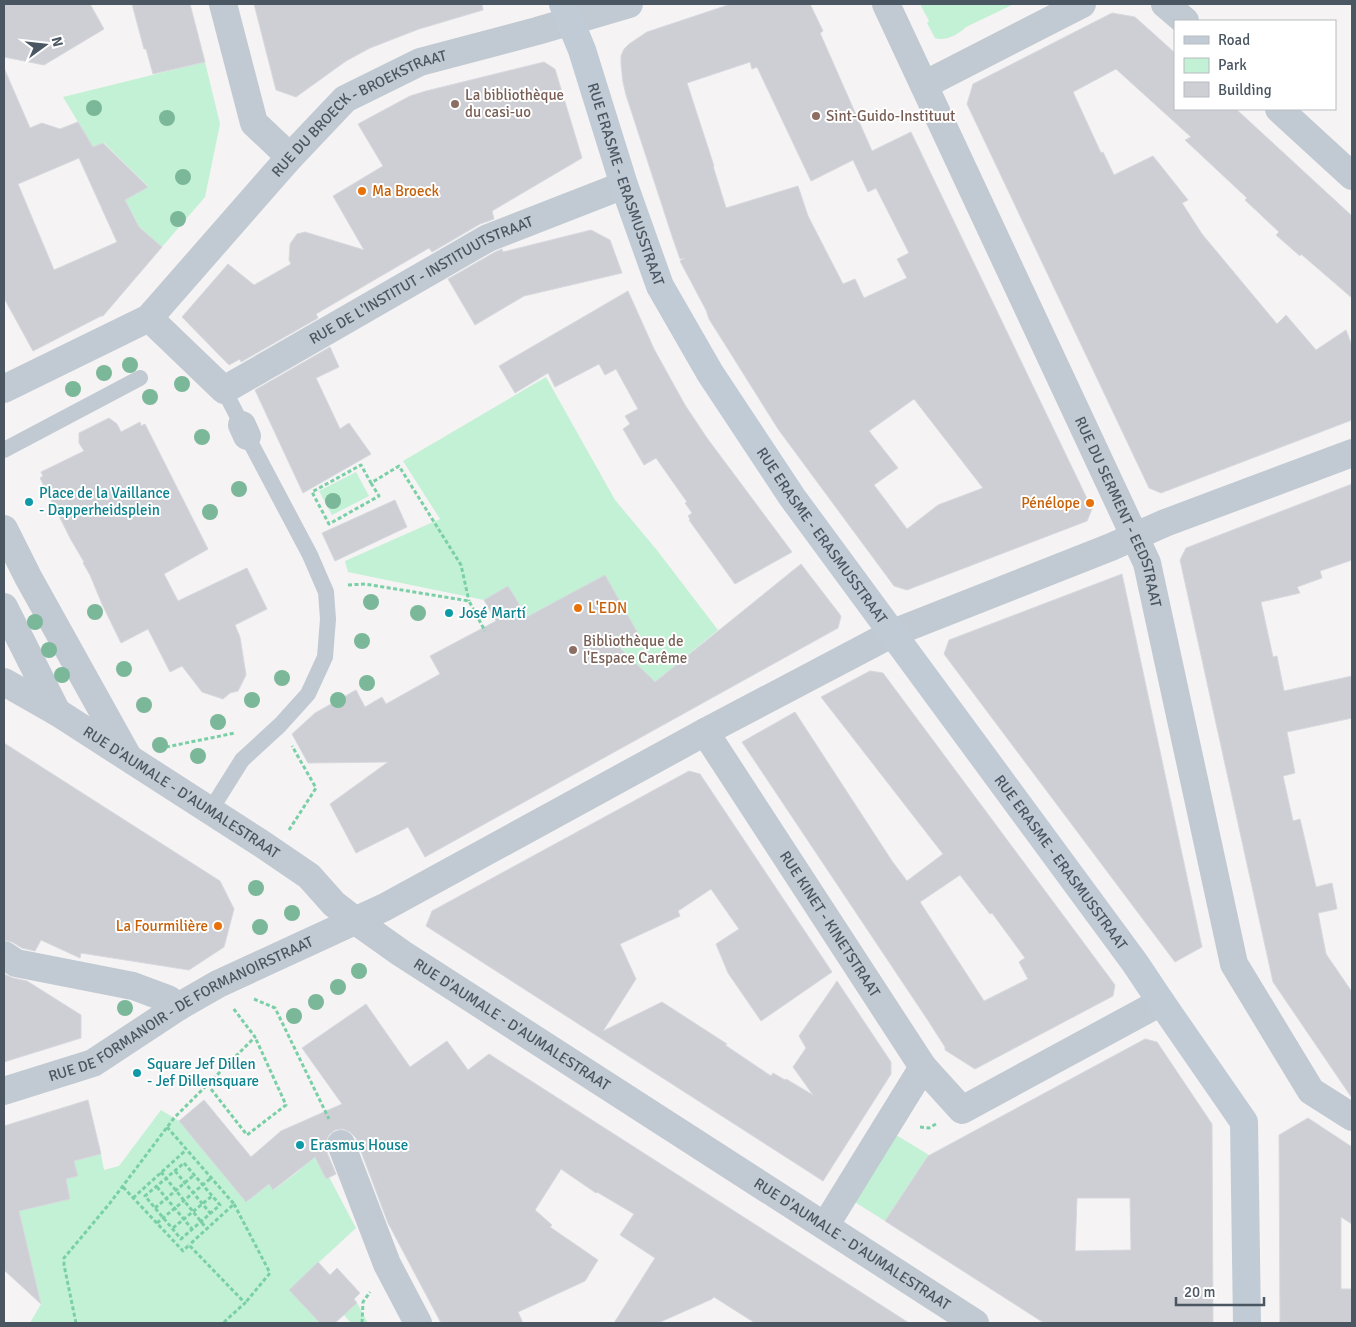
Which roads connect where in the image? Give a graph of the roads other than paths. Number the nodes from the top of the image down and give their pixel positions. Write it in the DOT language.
graph roads {
  1 [pos="223,4"];
  2 [pos="629,4"];
  3 [pos="886,4"];
  4 [pos="1082,4"];
  5 [pos="1165,4"];
  6 [pos="567,12"];
  7 [pos="1184,20"];
  8 [pos="924,85"];
  9 [pos="1280,110"];
  10 [pos="290,157"];
  11 [pos="1352,176"];
  12 [pos="624,185"];
  13 [pos="149,318"];
  14 [pos="140,378"];
  15 [pos="4,388"];
  16 [pos="224,390"];
  17 [pos="4,450"];
  18 [pos="1352,454"];
  19 [pos="4,529"];
  20 [pos="1135,536"];
  21 [pos="4,607"];
  22 [pos="893,634"];
  23 [pos="8,684"];
  24 [pos="57,712"];
  25 [pos="705,732"];
  26 [pos="129,759"];
  27 [pos="210,811"];
  28 [pos="356,921"];
  29 [pos="4,955"];
  30 [pos="1161,1002"];
  31 [pos="178,1007"];
  32 [pos="923,1067"];
  33 [pos="4,1091"];
  34 [pos="1352,1116"];
  35 [pos="341,1144"];
  36 [pos="825,1226"];
  37 [pos="418,1323"];
  38 [pos="975,1323"];
  39 [pos="1247,1323"];
  1 -- 10 [label="street"];
  2 -- 6 [label="street, RUE DU BROECK - BROEKSTRAAT"];
  3 -- 8 [label="street, RUE DU SERMENT - EEDSTRAAT"];
  4 -- 8 [label="street"];
  5 -- 7 [label="street"];
  6 -- 10 [label="street, RUE DU BROECK - BROEKSTRAAT"];
  6 -- 12 [label="street, RUE ERASME - ERASMUSSTRAAT"];
  8 -- 20 [label="street, RUE DU SERMENT - EEDSTRAAT"];
  9 -- 11 [label="street"];
  10 -- 13 [label="street, RUE DU BROECK - BROEKSTRAAT"];
  12 -- 16 [label="street, RUE DE L'INSTITUT - INSTITUUTSTRAAT"];
  12 -- 22 [label="street, RUE ERASME - ERASMUSSTRAAT"];
  13 -- 15 [label="street"];
  13 -- 16 [label="street"];
  14 -- 17 [label="lane"];
  16 -- 27 [label="lane"];
  18 -- 20 [label="street, RUE DE FORMANOIR - DE FORMANOIRSTRAAT"];
  19 -- 26 [label="street"];
  20 -- 22 [label="street, RUE DE FORMANOIR - DE FORMANOIRSTRAAT"];
  20 -- 34 [label="street, RUE DU SERMENT - EEDSTRAAT"];
  21 -- 24 [label="street"];
  22 -- 25 [label="street, RUE DE FORMANOIR - DE FORMANOIRSTRAAT"];
  22 -- 30 [label="street, RUE ERASME - ERASMUSSTRAAT"];
  23 -- 24 [label="street"];
  24 -- 26 [label="street, RUE D'AUMALE - D'AUMALESTRAAT"];
  25 -- 28 [label="street, RUE DE FORMANOIR - DE FORMANOIRSTRAAT"];
  25 -- 32 [label="street, RUE KINET - KINETSTRAAT"];
  26 -- 27 [label="street, RUE D'AUMALE - D'AUMALESTRAAT"];
  27 -- 28 [label="street, RUE D'AUMALE - D'AUMALESTRAAT"];
  28 -- 31 [label="street, RUE DE FORMANOIR - DE FORMANOIRSTRAAT"];
  28 -- 36 [label="street, RUE D'AUMALE - D'AUMALESTRAAT"];
  29 -- 31 [label="street"];
  30 -- 32 [label="street, RUE KINET - KINETSTRAAT"];
  30 -- 39 [label="street, RUE ERASME - ERASMUSSTRAAT"];
  31 -- 33 [label="street, RUE DE FORMANOIR - DE FORMANOIRSTRAAT"];
  32 -- 36 [label="street"];
  35 -- 37 [label="street"];
  36 -- 38 [label="street, RUE D'AUMALE - D'AUMALESTRAAT"];
}
